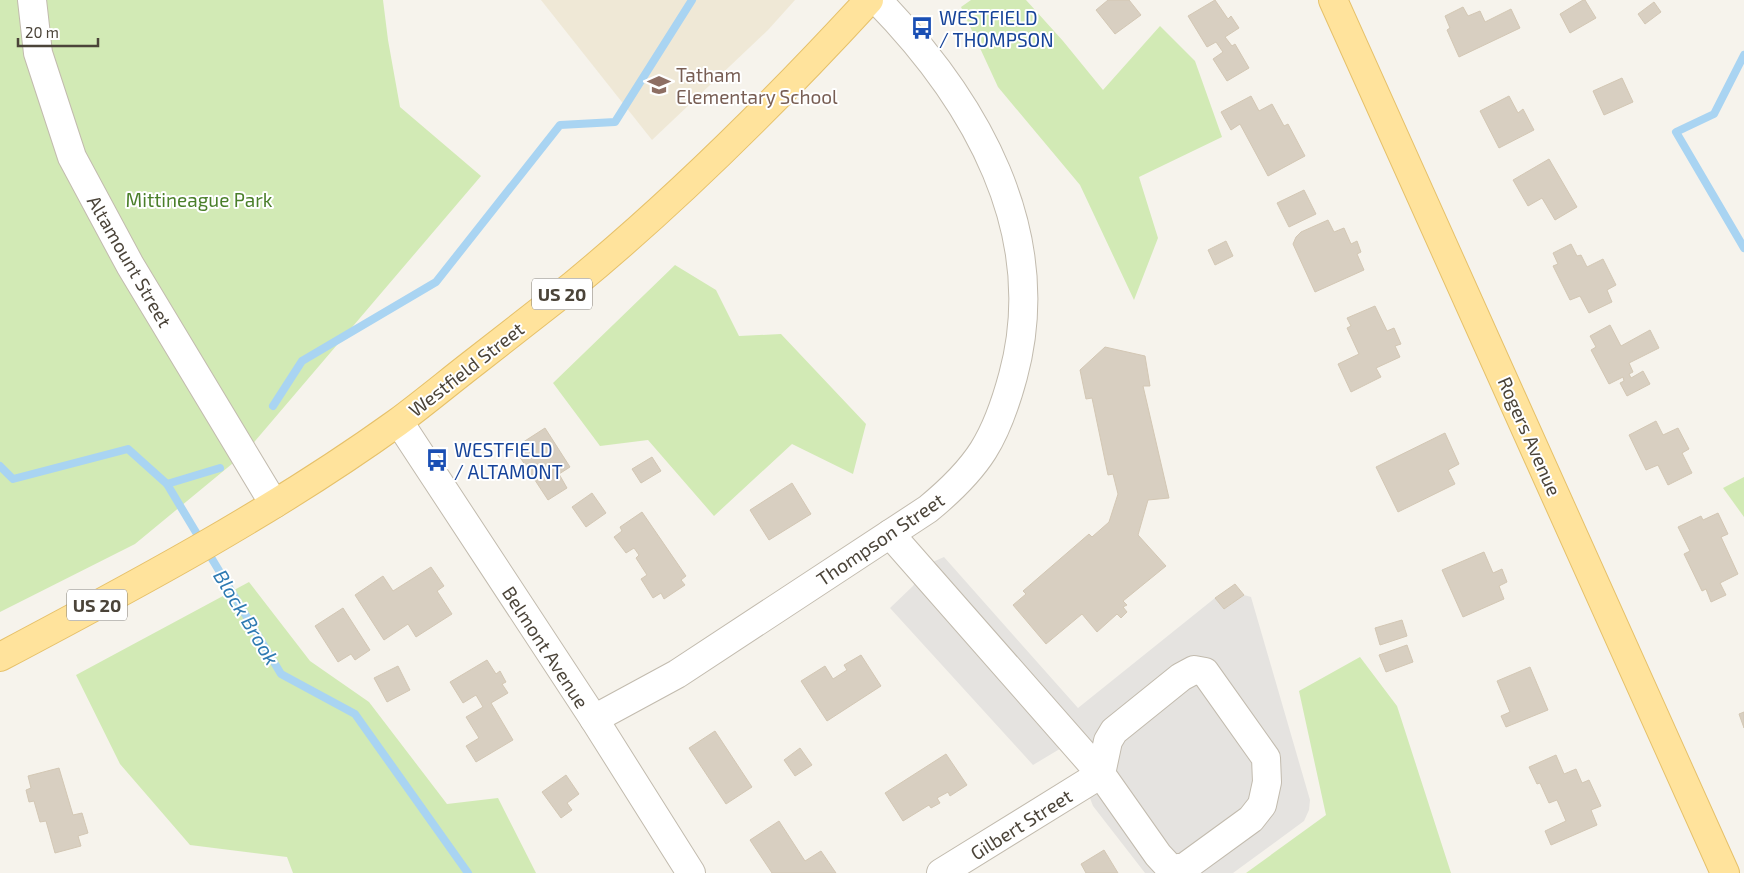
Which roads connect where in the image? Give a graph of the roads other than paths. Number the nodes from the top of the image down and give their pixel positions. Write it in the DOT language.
graph roads {
  1 [pos="32,0"];
  2 [pos="870,0"];
  3 [pos="877,0"];
  4 [pos="1333,0"];
  5 [pos="398,422"];
  6 [pos="274,504"];
  7 [pos="890,534"];
  8 [pos="0,656"];
  9 [pos="594,720"];
  10 [pos="1101,774"];
  11 [pos="691,873"];
  12 [pos="942,873"];
  13 [pos="1725,873"];
  1 -- 6 [label="street, Altamount Street"];
  2 -- 5 [label="main road, Westfield Street / US 20"];
  3 -- 7 [label="street, Thompson Street"];
  4 -- 13 [label="main road, Rogers Avenue"];
  5 -- 6 [label="main road, Westfield Street / US 20"];
  5 -- 9 [label="street, Belmont Avenue"];
  6 -- 8 [label="main road, Westfield Street / US 20"];
  7 -- 9 [label="street, Thompson Street"];
  7 -- 10 [label="street"];
  9 -- 11 [label="street, Belmont Avenue"];
  10 -- 10 [label="street"];
  10 -- 12 [label="street, Gilbert Street"];
}
